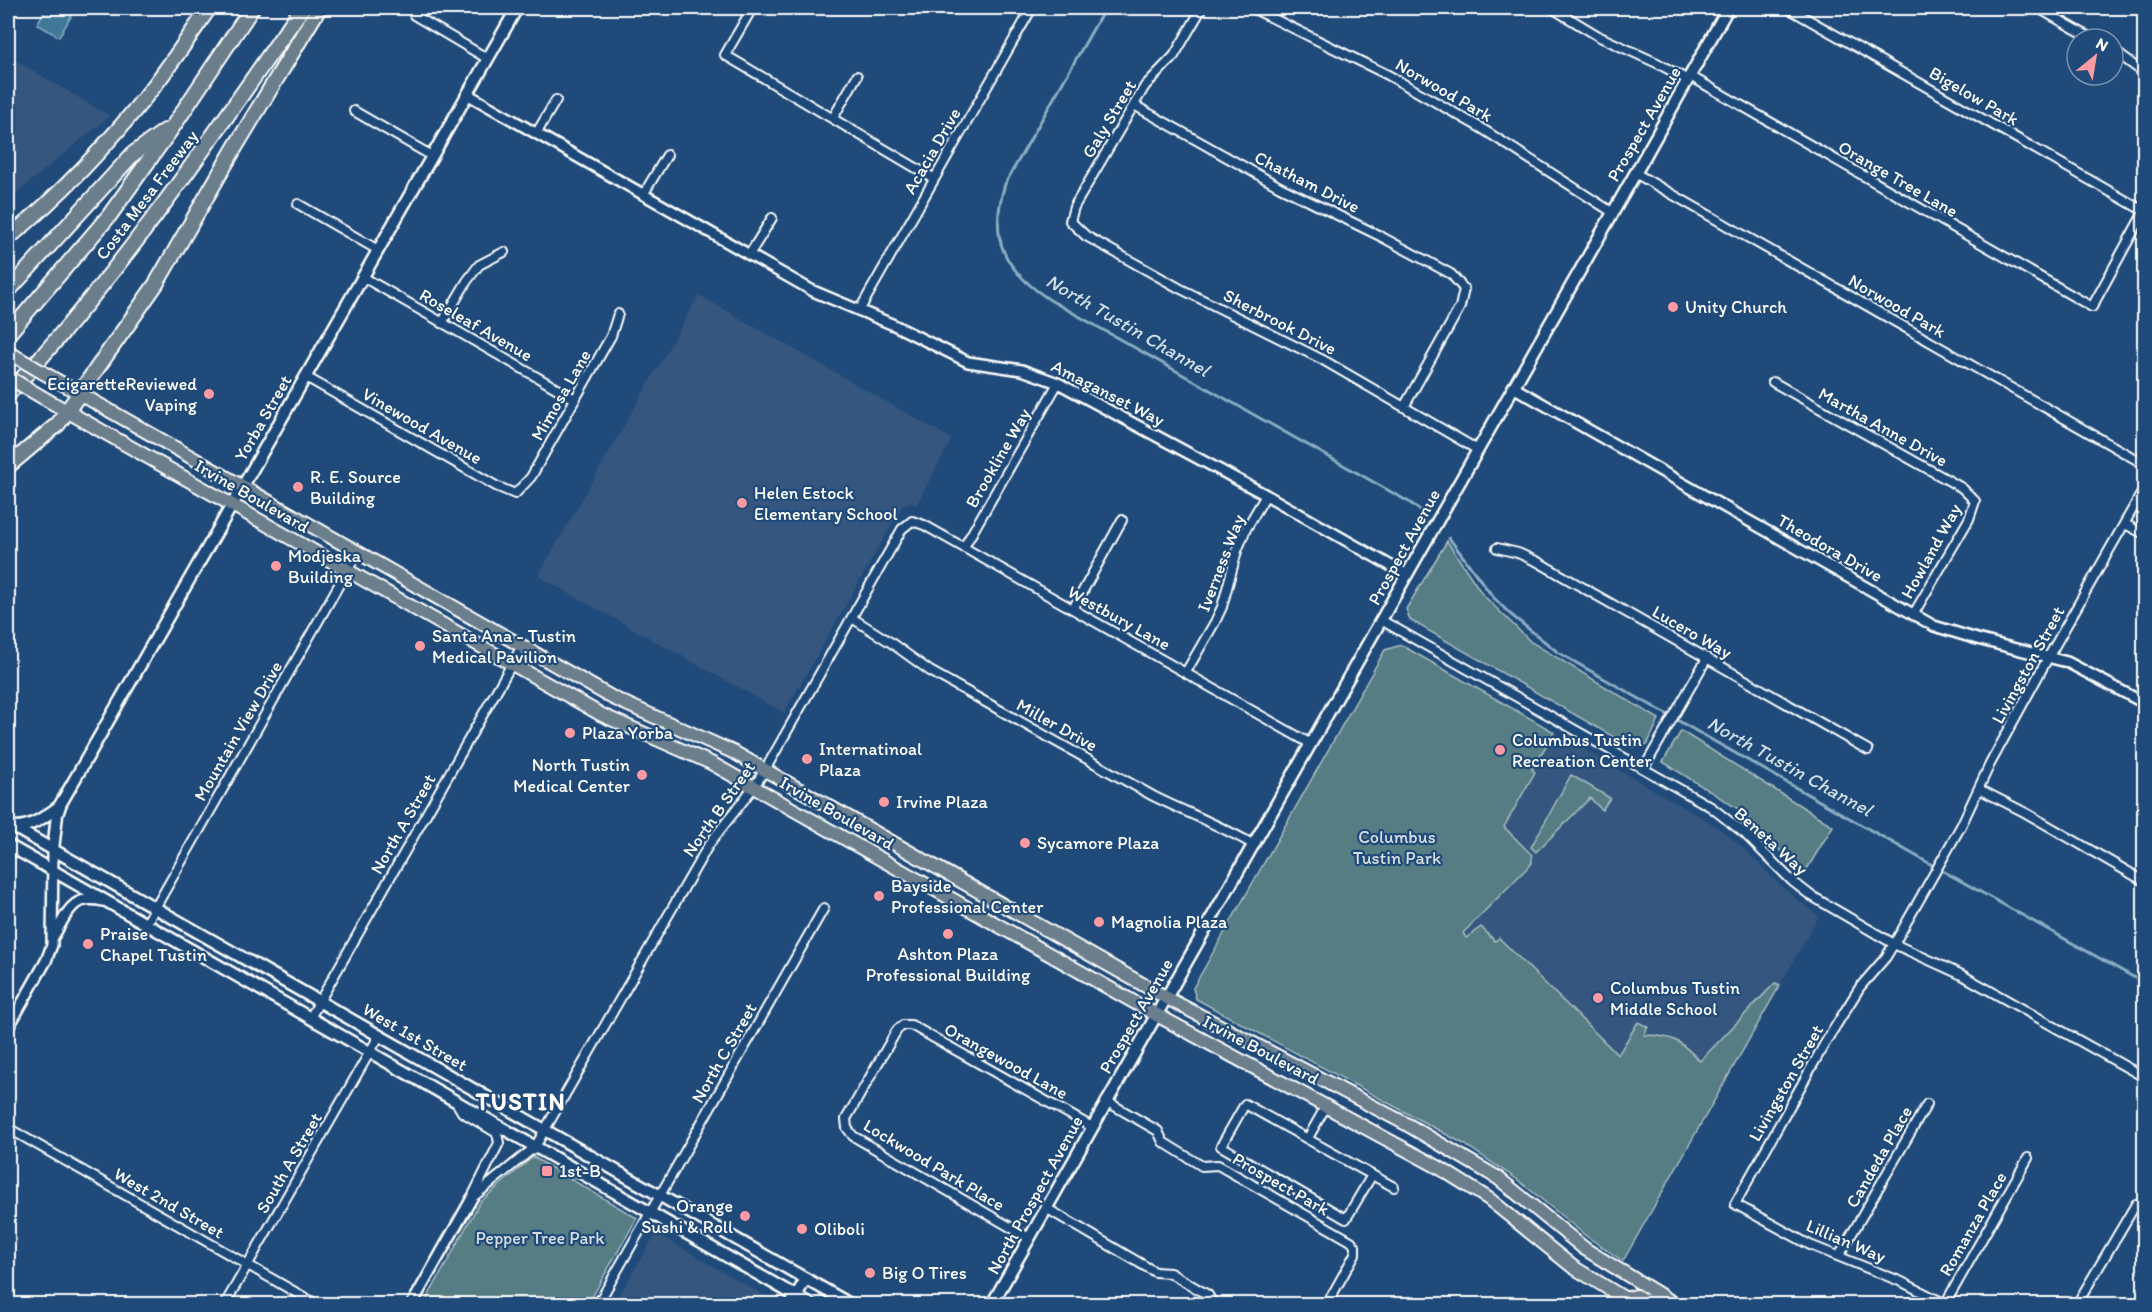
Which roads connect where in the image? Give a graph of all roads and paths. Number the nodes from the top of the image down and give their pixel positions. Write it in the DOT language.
graph roads {
  1 [pos="209,8"];
  2 [pos="252,8"];
  3 [pos="302,8"];
  4 [pos="319,8"];
  5 [pos="517,8"];
  6 [pos="742,8"];
  7 [pos="1032,8"];
  8 [pos="1202,8"];
  9 [pos="1252,8"];
  10 [pos="1552,8"];
  11 [pos="1728,8"];
  12 [pos="1788,8"];
  13 [pos="2038,8"];
  14 [pos="414,15"];
  15 [pos="2072,27"];
  16 [pos="2125,58"];
  17 [pos="488,59"];
  18 [pos="2144,71"];
  19 [pos="857,76"];
  20 [pos="1689,78"];
  21 [pos="467,94"];
  22 [pos="556,100"];
  23 [pos="1134,105"];
  24 [pos="354,111"];
  25 [pos="833,118"];
  26 [pos="174,125"];
  27 [pos="536,134"];
  28 [pos="667,155"];
  29 [pos="432,156"];
  30 [pos="1635,173"];
  31 [pos="933,178"];
  32 [pos="643,195"];
  33 [pos="298,204"];
  34 [pos="1612,212"];
  35 [pos="2145,212"];
  36 [pos="772,218"];
  37 [pos="1070,221"];
  38 [pos="8,238"];
  39 [pos="378,250"];
  40 [pos="504,252"];
  41 [pos="749,255"];
  42 [pos="363,277"];
  43 [pos="8,291"];
  44 [pos="859,311"];
  45 [pos="618,314"];
  46 [pos="442,323"];
  47 [pos="8,334"];
  48 [pos="8,352"];
  49 [pos="8,377"];
  50 [pos="306,377"];
  51 [pos="1773,382"];
  52 [pos="1058,383"];
  53 [pos="1513,387"];
  54 [pos="8,394"];
  55 [pos="80,394"];
  56 [pos="575,399"];
  57 [pos="1404,407"];
  58 [pos="67,411"];
  59 [pos="1478,450"];
  60 [pos="2145,464"];
  61 [pos="8,466"];
  62 [pos="243,488"];
  63 [pos="523,488"];
  64 [pos="2145,489"];
  65 [pos="1266,495"];
  66 [pos="1975,501"];
  67 [pos="233,505"];
  68 [pos="1122,520"];
  69 [pos="912,521"];
  70 [pos="2125,524"];
  71 [pos="2145,534"];
  72 [pos="964,547"];
  73 [pos="1497,548"];
  74 [pos="357,552"];
  75 [pos="347,570"];
  76 [pos="1407,575"];
  77 [pos="1072,609"];
  78 [pos="1913,615"];
  79 [pos="852,618"];
  80 [pos="1381,620"];
  81 [pos="522,646"];
  82 [pos="2049,656"];
  83 [pos="1707,658"];
  84 [pos="511,664"];
  85 [pos="1186,672"];
  86 [pos="2145,703"];
  87 [pos="1311,744"];
  88 [pos="1868,750"];
  89 [pos="1644,768"];
  90 [pos="765,770"];
  91 [pos="754,786"];
  92 [pos="1979,789"];
  93 [pos="60,805"];
  94 [pos="10,825"];
  95 [pos="8,845"];
  96 [pos="1254,845"];
  97 [pos="53,850"];
  98 [pos="920,858"];
  99 [pos="53,872"];
  100 [pos="910,875"];
  101 [pos="2145,881"];
  102 [pos="105,901"];
  103 [pos="155,908"];
  104 [pos="824,908"];
  105 [pos="146,924"];
  106 [pos="52,939"];
  107 [pos="1894,944"];
  108 [pos="1165,997"];
  109 [pos="319,1002"];
  110 [pos="1155,1014"];
  111 [pos="310,1018"];
  112 [pos="903,1025"];
  113 [pos="8,1028"];
  114 [pos="379,1036"];
  115 [pos="369,1052"];
  116 [pos="2145,1077"];
  117 [pos="1106,1101"];
  118 [pos="1360,1101"];
  119 [pos="456,1102"];
  120 [pos="1928,1104"];
  121 [pos="1326,1106"];
  122 [pos="1092,1126"];
  123 [pos="8,1128"];
  124 [pos="545,1130"];
  125 [pos="1308,1138"];
  126 [pos="535,1147"];
  127 [pos="1461,1156"];
  128 [pos="2028,1158"];
  129 [pos="1424,1159"];
  130 [pos="1372,1175"];
  131 [pos="1394,1186"];
  132 [pos="660,1196"];
  133 [pos="472,1198"];
  134 [pos="1735,1204"];
  135 [pos="1046,1208"];
  136 [pos="2145,1208"];
  137 [pos="650,1213"];
  138 [pos="1029,1238"];
  139 [pos="1839,1257"];
  140 [pos="247,1265"];
  141 [pos="806,1279"];
  142 [pos="1657,1294"];
  143 [pos="793,1300"];
  144 [pos="1629,1302"];
  145 [pos="1945,1304"];
  146 [pos="225,1305"];
  147 [pos="316,1305"];
  148 [pos="412,1305"];
  149 [pos="598,1305"];
  150 [pos="810,1305"];
  151 [pos="850,1305"];
  152 [pos="992,1305"];
  153 [pos="1213,1305"];
  154 [pos="1327,1305"];
  155 [pos="1675,1305"];
  156 [pos="2077,1305"];
  1 -- 38 [label="highway"];
  2 -- 26 [label="highway, Costa Mesa Freeway"];
  3 -- 54 [label="highway, Costa Mesa Freeway"];
  4 -- 55 [label="highway"];
  5 -- 17 [label="main road, Yorba Street"];
  6 -- 25 [label="street"];
  7 -- 31 [label="street, Acacia Drive"];
  8 -- 23 [label="street, Galy Street"];
  9 -- 34 [label="street, Norwood Park"];
  10 -- 20 [label="street, Orange Tree Lane"];
  11 -- 20 [label="main road, Prospect Avenue"];
  12 -- 35 [label="street, Bigelow Park"];
  13 -- 15 [label="street"];
  14 -- 17 [label="street"];
  16 -- 18 [label="street"];
  17 -- 21 [label="main road, Yorba Street"];
  19 -- 25 [label="street"];
  20 -- 30 [label="main road, Prospect Avenue"];
  20 -- 35 [label="street, Orange Tree Lane"];
  21 -- 27 [label="street, Amaganset Way"];
  21 -- 29 [label="main road, Yorba Street"];
  22 -- 27 [label="street"];
  23 -- 37 [label="street, Galy Street"];
  23 -- 57 [label="street, Chatham Drive"];
  24 -- 29 [label="street"];
  25 -- 31 [label="street"];
  26 -- 43 [label="highway"];
  26 -- 47 [label="highway, Costa Mesa Freeway"];
  27 -- 32 [label="street, Amaganset Way"];
  28 -- 32 [label="street"];
  29 -- 39 [label="main road, Yorba Street"];
  30 -- 34 [label="main road, Prospect Avenue"];
  30 -- 60 [label="street, Norwood Park"];
  31 -- 44 [label="street, Acacia Drive"];
  32 -- 41 [label="street, Amaganset Way"];
  33 -- 39 [label="street"];
  34 -- 53 [label="main road, Prospect Avenue"];
  36 -- 41 [label="street"];
  37 -- 57 [label="street, Sherbrook Drive"];
  39 -- 42 [label="main road, Yorba Street"];
  40 -- 46 [label="street"];
  41 -- 44 [label="street, Amaganset Way"];
  42 -- 46 [label="street, Roseleaf Avenue"];
  42 -- 50 [label="main road, Yorba Street"];
  44 -- 52 [label="street, Amaganset Way"];
  45 -- 56 [label="street, Mimosa Lane"];
  46 -- 56 [label="street, Roseleaf Avenue"];
  48 -- 55 [label="main road, Irvine Boulevard, bridge"];
  49 -- 58 [label="main road, Irvine Boulevard, bridge"];
  50 -- 62 [label="main road, Yorba Street"];
  50 -- 63 [label="street, Vinewood Avenue"];
  51 -- 66 [label="street, Martha Anne Drive"];
  52 -- 65 [label="street, Amaganset Way"];
  52 -- 72 [label="street, Brookline Way"];
  53 -- 59 [label="main road, Prospect Avenue"];
  53 -- 78 [label="street, Theodora Drive"];
  55 -- 58 [label="highway"];
  55 -- 62 [label="main road, Irvine Boulevard"];
  56 -- 63 [label="street, Mimosa Lane"];
  57 -- 59 [label="street, Sherbrook Drive"];
  58 -- 61 [label="highway"];
  58 -- 67 [label="main road, Irvine Boulevard"];
  59 -- 76 [label="main road, Prospect Avenue"];
  62 -- 67 [label="main road, Yorba Street"];
  62 -- 74 [label="main road, Irvine Boulevard"];
  64 -- 70 [label="street, Livingston Street"];
  65 -- 76 [label="street, Amaganset Way"];
  65 -- 85 [label="street, Iverness Way"];
  66 -- 78 [label="street, Howland Way"];
  67 -- 75 [label="main road, Irvine Boulevard"];
  67 -- 93 [label="main road, Yorba Street"];
  68 -- 77 [label="street"];
  69 -- 72 [label="street, Westbury Lane"];
  69 -- 79 [label="street, North B Street"];
  70 -- 71 [label="street"];
  70 -- 82 [label="street, Livingston Street"];
  72 -- 77 [label="street, Westbury Lane"];
  73 -- 83 [label="street, Lucero Way"];
  74 -- 75 [label="street, Mountain View Drive"];
  74 -- 81 [label="main road, Irvine Boulevard"];
  75 -- 84 [label="main road, Irvine Boulevard"];
  75 -- 103 [label="street, Mountain View Drive"];
  76 -- 80 [label="main road, Prospect Avenue"];
  77 -- 85 [label="street, Westbury Lane"];
  78 -- 82 [label="street, Theodora Drive"];
  79 -- 90 [label="street, North B Street"];
  79 -- 96 [label="street, Miller Drive"];
  80 -- 87 [label="main road, Prospect Avenue"];
  80 -- 89 [label="street, Beneta Way"];
  81 -- 84 [label="street, North A Street"];
  81 -- 90 [label="main road, Irvine Boulevard"];
  82 -- 86 [label="street, Theodora Drive"];
  82 -- 92 [label="street, Livingston Street"];
  83 -- 88 [label="street, Lucero Way"];
  83 -- 89 [label="street"];
  84 -- 91 [label="main road, Irvine Boulevard"];
  84 -- 109 [label="street, North A Street"];
  85 -- 87 [label="street, Westbury Lane"];
  87 -- 96 [label="main road, Prospect Avenue"];
  89 -- 107 [label="street, Beneta Way"];
  90 -- 91 [label="street, North B Street"];
  90 -- 98 [label="main road, Irvine Boulevard"];
  91 -- 100 [label="main road, Irvine Boulevard"];
  91 -- 124 [label="street, North B Street"];
  92 -- 101 [label="street"];
  92 -- 107 [label="street, Livingston Street"];
  93 -- 94 [label="main road"];
  93 -- 97 [label="main road, Yorba Street"];
  94 -- 97 [label="main road, West 1st Street"];
  95 -- 99 [label="main road, West 1st Street"];
  96 -- 108 [label="main road, Prospect Avenue"];
  97 -- 99 [label="street"];
  97 -- 103 [label="main road, West 1st Street"];
  98 -- 100 [label="main road"];
  98 -- 108 [label="main road, Irvine Boulevard"];
  99 -- 102 [label="main road, West 1st Street"];
  99 -- 106 [label="street"];
  100 -- 110 [label="main road, Irvine Boulevard"];
  102 -- 105 [label="main road, West 1st Street"];
  102 -- 106 [label="street"];
  103 -- 105 [label="street, Mountain View Drive"];
  103 -- 109 [label="main road, West 1st Street"];
  104 -- 132 [label="street, North C Street"];
  105 -- 111 [label="main road, West 1st Street"];
  106 -- 113 [label="street"];
  107 -- 116 [label="street, Beneta Way"];
  107 -- 134 [label="street, Livingston Street"];
  108 -- 110 [label="main road, Prospect Avenue"];
  108 -- 118 [label="main road, Irvine Boulevard"];
  109 -- 111 [label="street, North A Street"];
  109 -- 114 [label="main road, West 1st Street"];
  110 -- 117 [label="main road, Prospect Avenue"];
  110 -- 121 [label="main road, Irvine Boulevard"];
  111 -- 115 [label="main road, West 1st Street"];
  112 -- 122 [label="street, Orangewood Lane"];
  112 -- 138 [label="street, Lockwood Park Place"];
  114 -- 115 [label="street, South A Street"];
  114 -- 124 [label="main road, West 1st Street"];
  115 -- 119 [label="main road, West 1st Street"];
  115 -- 140 [label="street, South A Street"];
  117 -- 122 [label="main road, North Prospect Avenue"];
  117 -- 154 [label="street, Prospect Park"];
  118 -- 121 [label="main road"];
  118 -- 127 [label="main road, Irvine Boulevard"];
  119 -- 126 [label="main road, West 1st Street"];
  119 -- 133 [label="street"];
  120 -- 139 [label="street, Candeda Place"];
  121 -- 125 [label="street"];
  121 -- 129 [label="main road, Irvine Boulevard"];
  122 -- 135 [label="main road, North Prospect Avenue"];
  123 -- 140 [label="street, West 2nd Street"];
  124 -- 126 [label="street, North B Street"];
  124 -- 132 [label="main road, West 1st Street"];
  125 -- 130 [label="street"];
  125 -- 130 [label="street"];
  126 -- 133 [label="street"];
  126 -- 137 [label="main road, West 1st Street"];
  127 -- 129 [label="main road"];
  127 -- 142 [label="main road, Irvine Boulevard"];
  128 -- 145 [label="street, Romanza Place"];
  129 -- 144 [label="main road, Irvine Boulevard"];
  130 -- 131 [label="street"];
  132 -- 137 [label="street, North C Street"];
  132 -- 141 [label="main road, West 1st Street"];
  133 -- 148 [label="street"];
  134 -- 139 [label="street, Lillian Way"];
  135 -- 138 [label="main road, North Prospect Avenue"];
  135 -- 153 [label="street"];
  136 -- 156 [label="street"];
  137 -- 143 [label="main road, West 1st Street"];
  137 -- 149 [label="street, North C Street"];
  138 -- 152 [label="main road, North Prospect Avenue"];
  139 -- 145 [label="street, Lillian Way"];
  140 -- 146 [label="street, South A Street"];
  140 -- 147 [label="street, West 2nd Street"];
  141 -- 143 [label="main road"];
  141 -- 151 [label="main road, West 1st Street"];
  142 -- 144 [label="main road"];
  142 -- 155 [label="main road, Irvine Boulevard"];
  143 -- 150 [label="main road, West 1st Street"];
}
